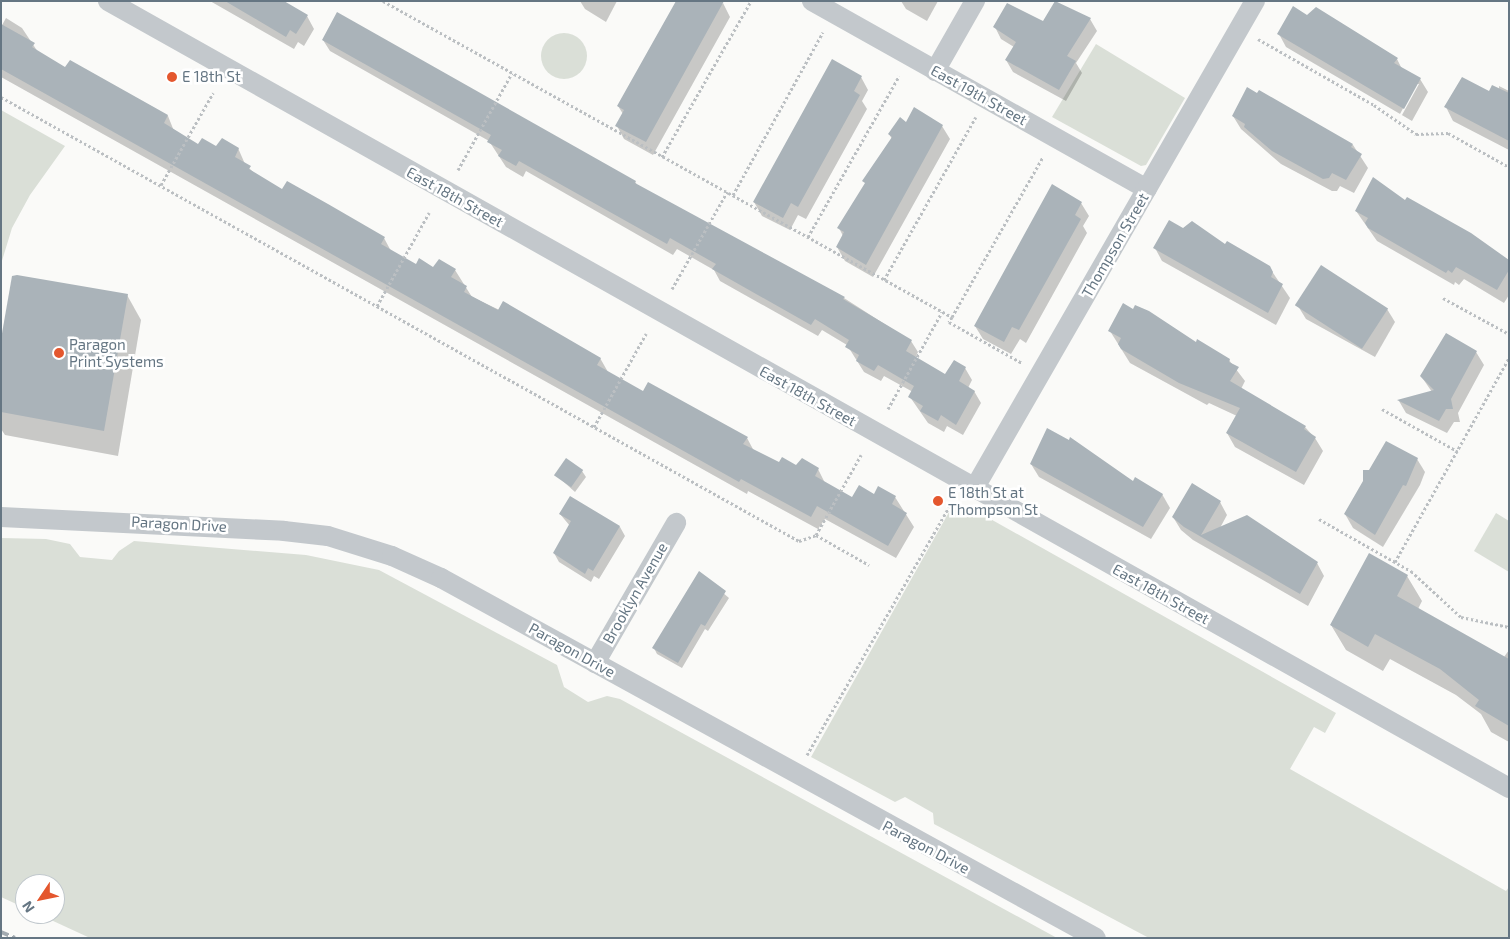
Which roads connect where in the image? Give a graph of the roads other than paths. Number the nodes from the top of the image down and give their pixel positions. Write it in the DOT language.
graph roads {
  1 [pos="108,1"];
  2 [pos="812,1"];
  3 [pos="975,1"];
  4 [pos="1255,1"];
  5 [pos="936,71"];
  6 [pos="1147,189"];
  7 [pos="974,489"];
  8 [pos="1,517"];
  9 [pos="676,523"];
  10 [pos="595,663"];
  11 [pos="1509,788"];
  12 [pos="1096,938"];
  1 -- 7 [label="street, East 18th Street"];
  2 -- 5 [label="street, East 19th Street"];
  3 -- 5 [label="street"];
  4 -- 6 [label="street, Thompson Street"];
  5 -- 6 [label="street, East 19th Street"];
  6 -- 7 [label="street, Thompson Street"];
  7 -- 11 [label="street, East 18th Street"];
  8 -- 10 [label="street, Paragon Drive"];
  9 -- 10 [label="street, Brooklyn Avenue"];
  10 -- 12 [label="street, Paragon Drive"];
}
